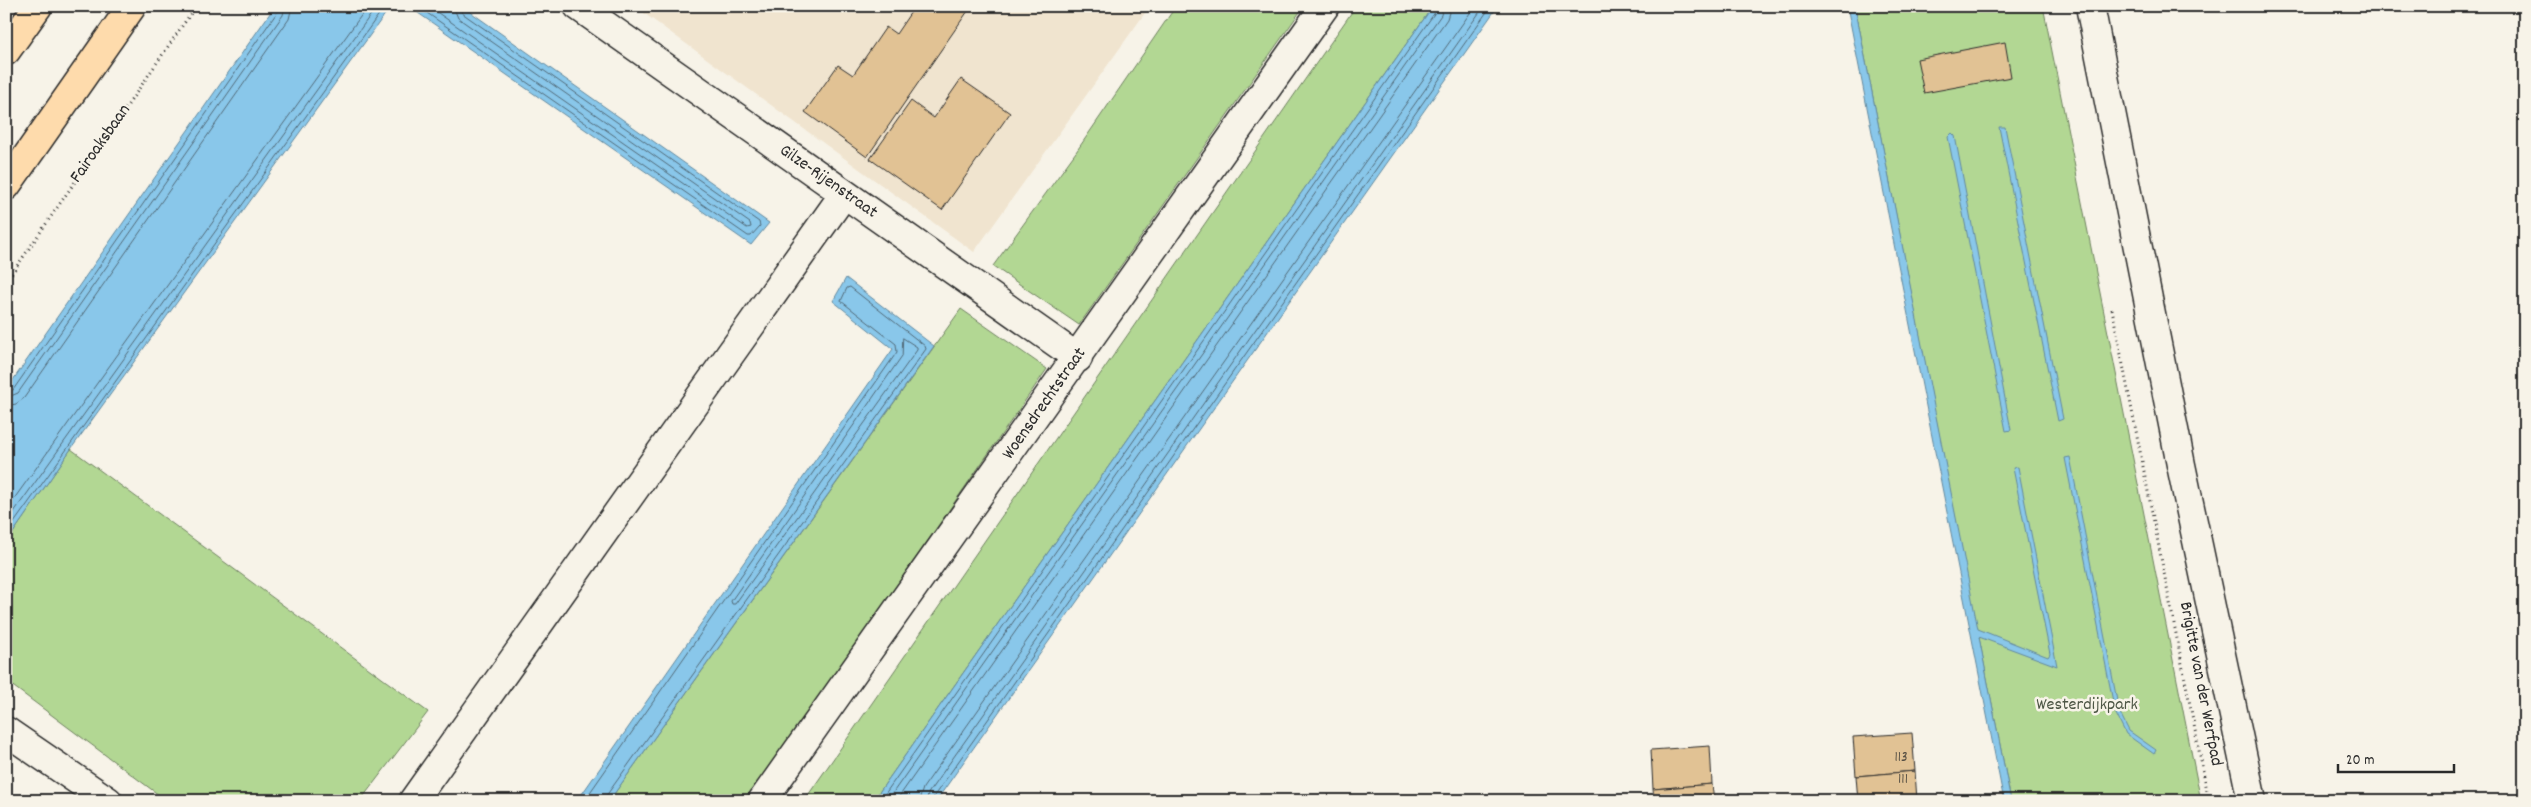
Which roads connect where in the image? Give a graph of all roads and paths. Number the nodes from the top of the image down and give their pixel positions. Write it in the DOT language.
graph roads {
  1 [pos="38,6"];
  2 [pos="132,6"];
  3 [pos="196,6"];
  4 [pos="578,6"];
  5 [pos="1325,6"];
  6 [pos="2090,6"];
  7 [pos="6,51"];
  8 [pos="6,186"];
  9 [pos="844,194"];
  10 [pos="6,282"];
  11 [pos="1078,358"];
  12 [pos="2164,572"];
  13 [pos="6,731"];
  14 [pos="108,801"];
  15 [pos="413,801"];
  16 [pos="762,801"];
  17 [pos="2209,801"];
  18 [pos="2252,801"];
  1 -- 7 [label="main road"];
  2 -- 8 [label="main road"];
  3 -- 10 [label="path, Fairoaksbaan"];
  4 -- 9 [label="street, Gilze-Rijenstraat"];
  5 -- 11 [label="street, Woensdrechtstraat"];
  6 -- 18 [label="street"];
  9 -- 11 [label="street, Gilze-Rijenstraat"];
  9 -- 15 [label="street"];
  11 -- 16 [label="street, Woensdrechtstraat"];
  12 -- 17 [label="path, Brigitte van der Werfpad"];
  13 -- 14 [label="street"];
}
